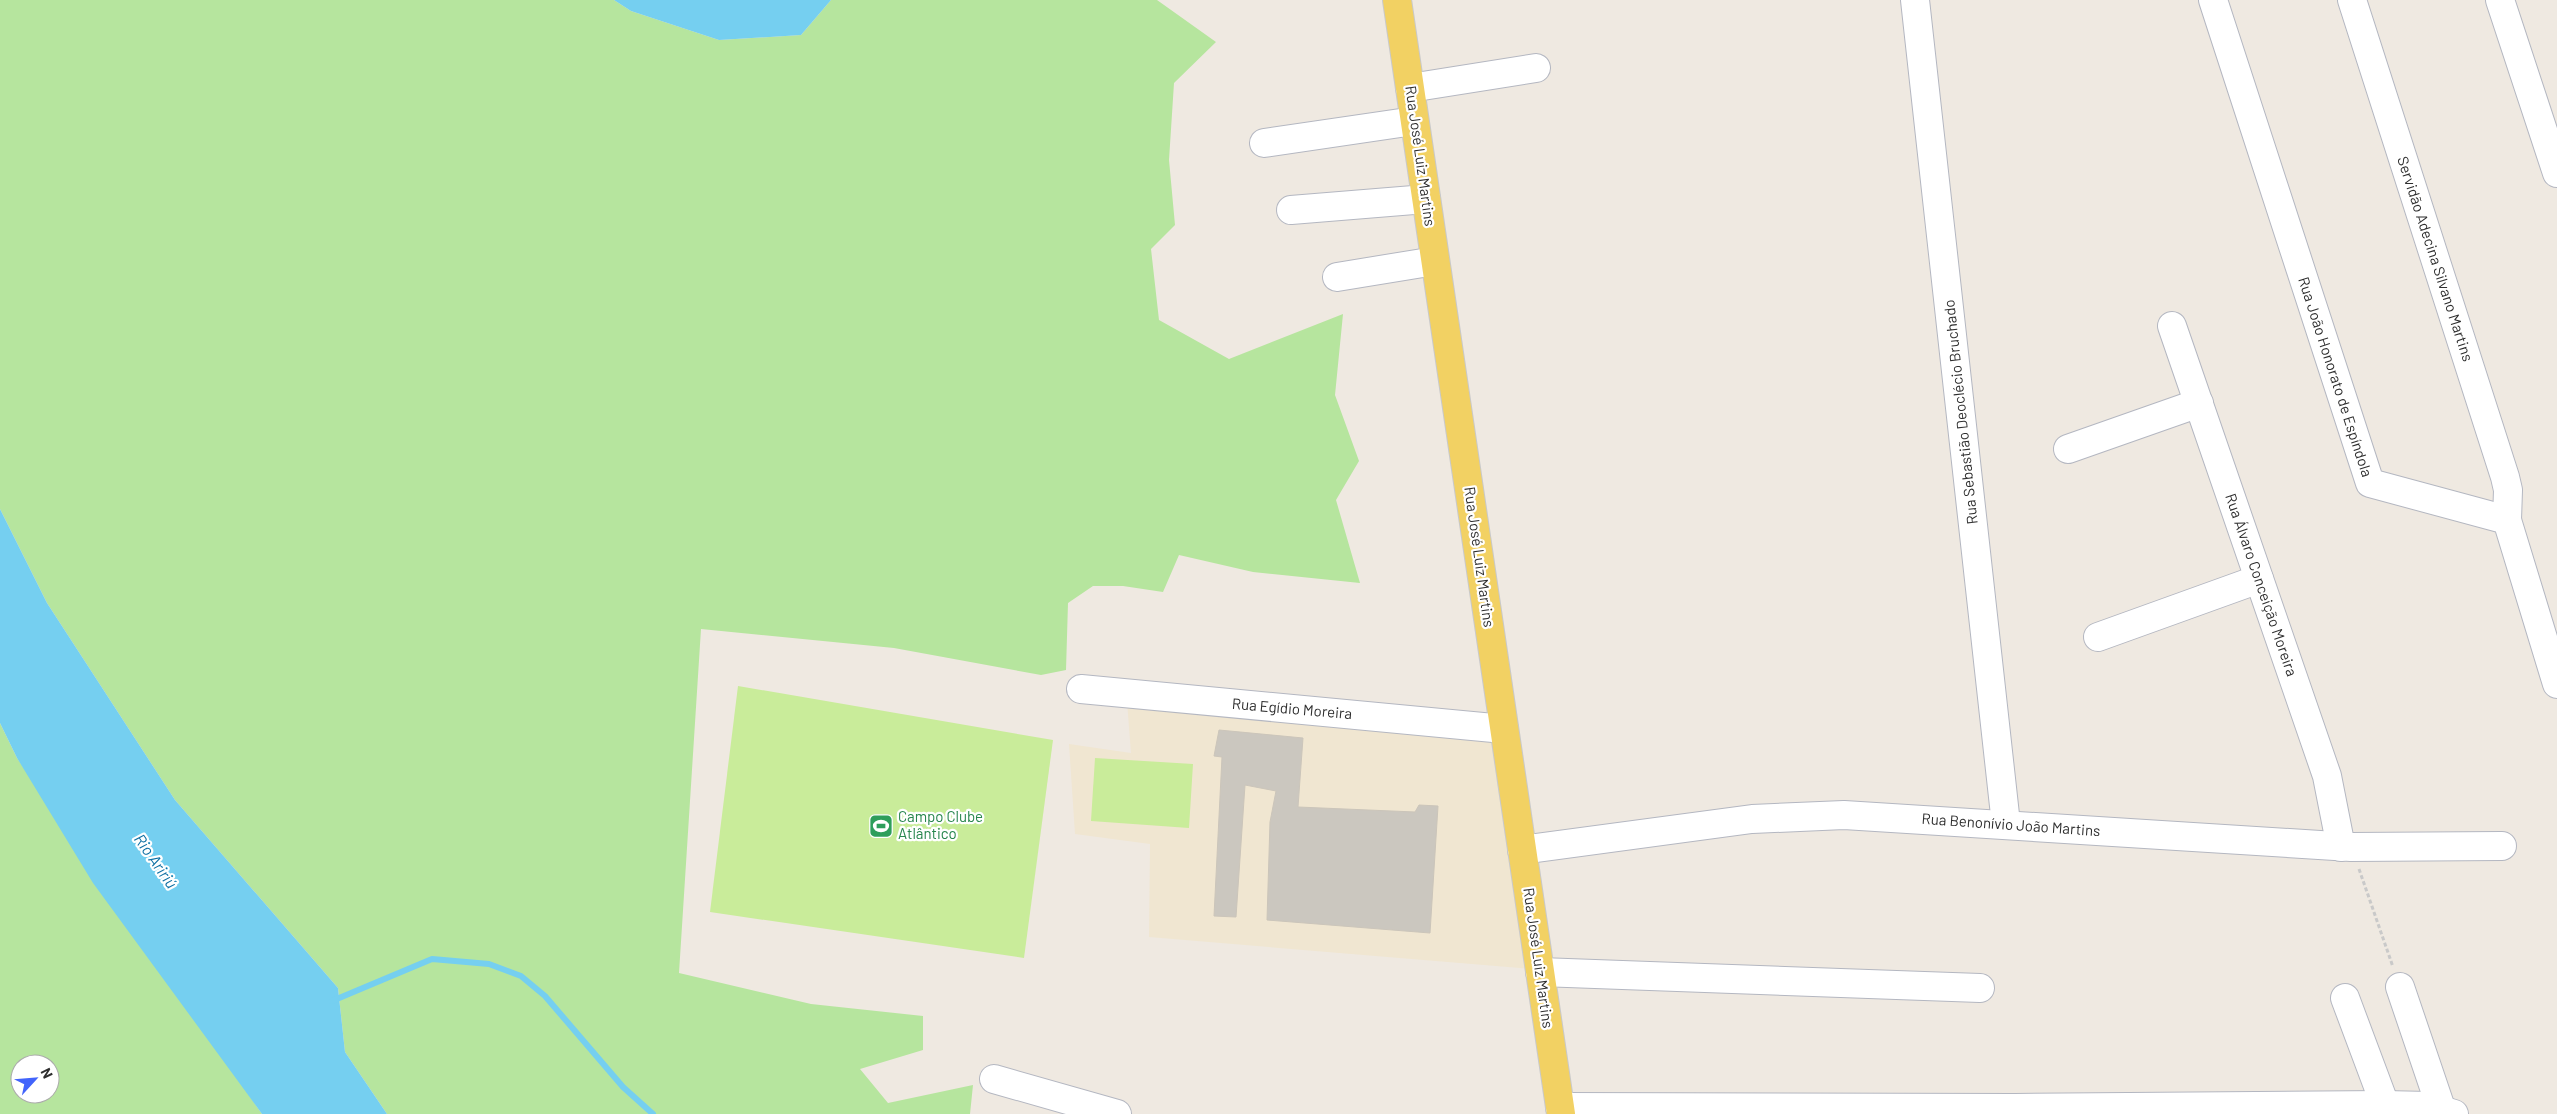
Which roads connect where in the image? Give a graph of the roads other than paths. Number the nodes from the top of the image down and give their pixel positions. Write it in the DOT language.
graph roads {
  1 [pos="1396,0"];
  2 [pos="1915,0"];
  3 [pos="2214,0"];
  4 [pos="2352,0"];
  5 [pos="2500,0"];
  6 [pos="1536,68"];
  7 [pos="1410,88"];
  8 [pos="1414,121"];
  9 [pos="1264,143"];
  10 [pos="2557,173"];
  11 [pos="1426,199"];
  12 [pos="1291,210"];
  13 [pos="1435,260"];
  14 [pos="1337,277"];
  15 [pos="2172,326"];
  16 [pos="2199,403"];
  17 [pos="2068,449"];
  18 [pos="2507,520"];
  19 [pos="2259,579"];
  20 [pos="2098,637"];
  21 [pos="2557,684"];
  22 [pos="1080,689"];
  23 [pos="1504,729"];
  24 [pos="2006,824"];
  25 [pos="2502,846"];
  26 [pos="2346,847"];
  27 [pos="1522,850"];
  28 [pos="1540,972"];
  29 [pos="2400,987"];
  30 [pos="1980,988"];
  31 [pos="2345,998"];
  32 [pos="994,1079"];
  33 [pos="2384,1105"];
  34 [pos="1560,1110"];
  35 [pos="1788,1110"];
  36 [pos="2311,1110"];
  37 [pos="2447,1113"];
  38 [pos="1117,1114"];
  1 -- 7 [label="main road, Rua José Luiz Martins"];
  2 -- 24 [label="street, Rua Sebastião Deoclécio Bruchado"];
  3 -- 18 [label="street, Rua João Honorato de Espíndola"];
  4 -- 18 [label="street, Servidão Adecina Silvano Martins"];
  5 -- 10 [label="street"];
  6 -- 7 [label="street"];
  7 -- 8 [label="main road, Rua José Luiz Martins"];
  8 -- 9 [label="street"];
  8 -- 11 [label="main road, Rua José Luiz Martins"];
  11 -- 12 [label="street"];
  11 -- 13 [label="main road, Rua José Luiz Martins"];
  13 -- 14 [label="street"];
  13 -- 23 [label="main road, Rua José Luiz Martins"];
  15 -- 16 [label="street, Rua Álvaro Conceição Moreira"];
  16 -- 17 [label="street"];
  16 -- 19 [label="street, Rua Álvaro Conceição Moreira"];
  18 -- 21 [label="street"];
  19 -- 20 [label="street"];
  19 -- 26 [label="street, Rua Álvaro Conceição Moreira"];
  22 -- 23 [label="street, Rua Egídio Moreira"];
  23 -- 27 [label="main road, Rua José Luiz Martins"];
  24 -- 26 [label="street, Rua Benonívio João Martins"];
  24 -- 27 [label="street, Rua Benonívio João Martins"];
  25 -- 26 [label="street, Rua Benonívio João Martins"];
  27 -- 28 [label="main road, Rua José Luiz Martins"];
  28 -- 30 [label="street"];
  28 -- 34 [label="main road, Rua José Luiz Martins"];
  29 -- 37 [label="street"];
  31 -- 33 [label="street"];
  32 -- 38 [label="street"];
  33 -- 36 [label="street"];
  33 -- 37 [label="street"];
  34 -- 35 [label="street"];
  35 -- 36 [label="street"];
}
